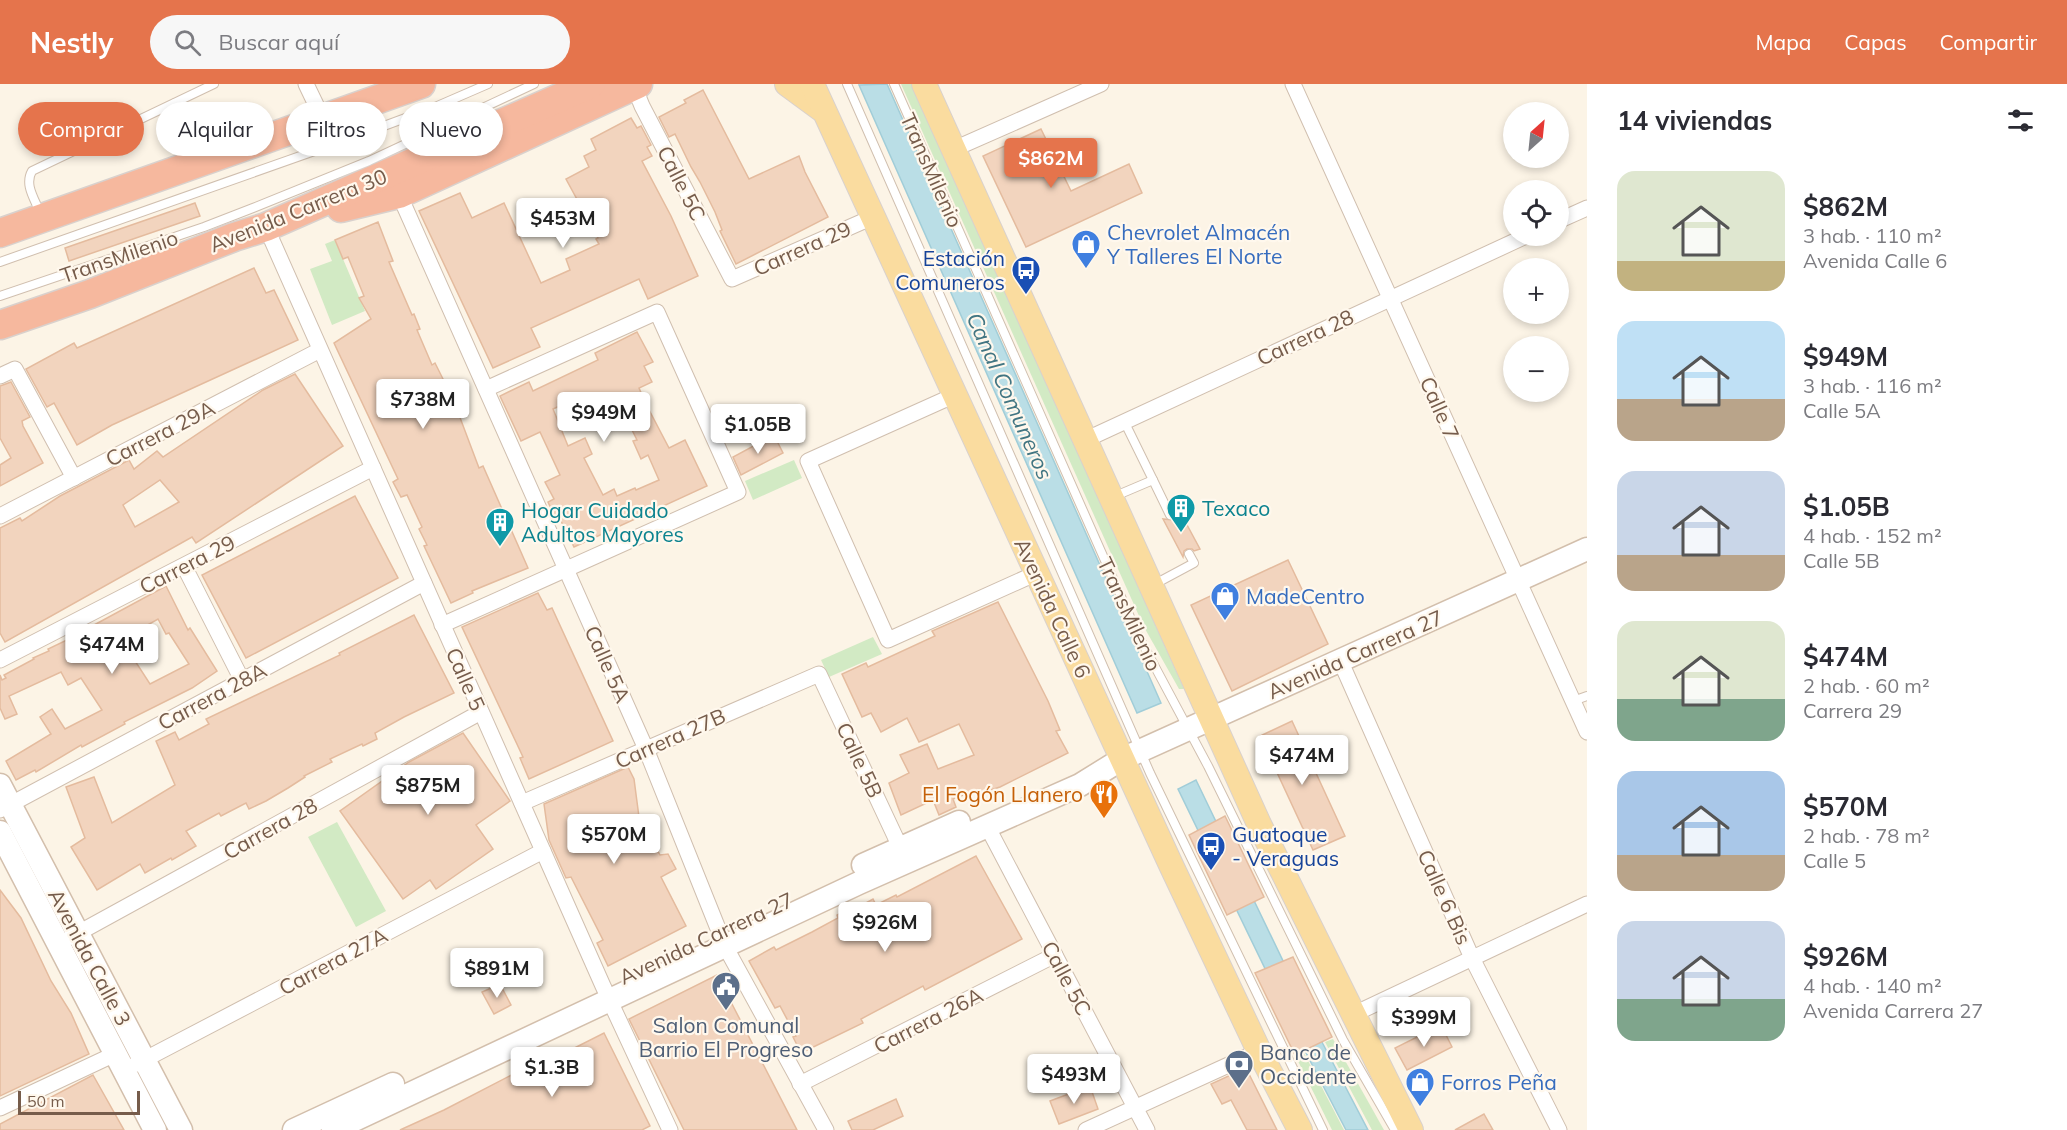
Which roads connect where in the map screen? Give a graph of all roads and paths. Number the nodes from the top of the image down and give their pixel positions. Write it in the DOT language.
graph roads {
  1 [pos="214,84"];
  2 [pos="306,84"];
  3 [pos="368,84"];
  4 [pos="421,84"];
  5 [pos="488,84"];
  6 [pos="534,84"];
  7 [pos="591,84"];
  8 [pos="787,84"];
  9 [pos="812,84"];
  10 [pos="848,84"];
  11 [pos="894,84"];
  12 [pos="924,84"];
  13 [pos="1101,84"];
  14 [pos="1293,84"];
  15 [pos="636,85"];
  16 [pos="177,102"];
  17 [pos="315,102"];
  18 [pos="332,102"];
  19 [pos="156,112"];
  20 [pos="825,112"];
  21 [pos="274,137"];
  22 [pos="954,149"];
  23 [pos="222,156"];
  24 [pos="399,194"];
  25 [pos="1587,208"];
  26 [pos="1569,216"];
  27 [pos="873,217"];
  28 [pos="42,219"];
  29 [pos="266,227"];
  30 [pos="0,233"];
  31 [pos="1504,246"];
  32 [pos="0,262"];
  33 [pos="732,279"];
  34 [pos="0,296"];
  35 [pos="1389,298"];
  36 [pos="0,325"];
  37 [pos="320,350"];
  38 [pos="0,376"];
  39 [pos="486,389"];
  40 [pos="955,395"];
  41 [pos="1125,423"];
  42 [pos="1085,440"];
  43 [pos="373,468"];
  44 [pos="74,478"];
  45 [pos="1153,480"];
  46 [pos="1112,498"];
  47 [pos="1170,515"];
  48 [pos="0,516"];
  49 [pos="1587,549"];
  50 [pos="1189,554"];
  51 [pos="184,566"];
  52 [pos="566,570"];
  53 [pos="1037,573"];
  54 [pos="1518,580"];
  55 [pos="424,583"];
  56 [pos="1152,586"];
  57 [pos="442,625"];
  58 [pos="0,660"];
  59 [pos="1340,660"];
  60 [pos="819,674"];
  61 [pos="242,680"];
  62 [pos="1580,698"];
  63 [pos="481,712"];
  64 [pos="1212,718"];
  65 [pos="1188,729"];
  66 [pos="1587,732"];
  67 [pos="646,749"];
  68 [pos="1131,755"];
  69 [pos="3,800"];
  70 [pos="522,803"];
  71 [pos="987,826"];
  72 [pos="0,832"];
  73 [pos="900,847"];
  74 [pos="543,851"];
  75 [pos="6,858"];
  76 [pos="1587,904"];
  77 [pos="68,939"];
  78 [pos="722,939"];
  79 [pos="1055,955"];
  80 [pos="1472,958"];
  81 [pos="606,993"];
  82 [pos="1352,1015"];
  83 [pos="1259,1051"];
  84 [pos="144,1059"];
  85 [pos="120,1062"];
  86 [pos="800,1084"];
  87 [pos="0,1108"];
  88 [pos="1135,1108"];
  89 [pos="155,1130"];
  90 [pos="181,1130"];
  91 [pos="294,1130"];
  92 [pos="333,1130"];
  93 [pos="670,1130"];
  94 [pos="826,1130"];
  95 [pos="1086,1130"];
  96 [pos="1146,1130"];
  97 [pos="1300,1130"];
  98 [pos="1323,1130"];
  99 [pos="1395,1130"];
  100 [pos="1410,1130"];
  101 [pos="1559,1130"];
  1 -- 16 [label="lane"];
  2 -- 17 [label="street"];
  3 -- 18 [label="highway"];
  4 -- 21 [label="highway"];
  5 -- 32 [label="lane, TransMilenio"];
  6 -- 34 [label="lane, TransMilenio"];
  7 -- 29 [label="highway, Avenida Carrera 30"];
  8 -- 20 [label="main road"];
  9 -- 20 [label="main road, Avenida Calle 6"];
  10 -- 68 [label="lane, TransMilenio"];
  11 -- 65 [label="lane, TransMilenio"];
  12 -- 22 [label="main road"];
  13 -- 22 [label="street"];
  14 -- 35 [label="street, Calle 7"];
  15 -- 24 [label="highway"];
  15 -- 33 [label="street, Calle 5C"];
  19 -- 28 [label="lane"];
  20 -- 27 [label="main road, Avenida Calle 6"];
  22 -- 42 [label="main road"];
  23 -- 28 [label="highway"];
  24 -- 29 [label="highway"];
  24 -- 39 [label="street, Calle 5A"];
  25 -- 26 [label="street"];
  27 -- 33 [label="street, Carrera 29"];
  27 -- 40 [label="main road, Avenida Calle 6"];
  28 -- 30 [label="highway"];
  29 -- 36 [label="highway, Avenida Carrera 30"];
  29 -- 37 [label="street, Calle 5"];
  31 -- 35 [label="street, Carrera 28"];
  35 -- 41 [label="street, Carrera 28"];
  35 -- 54 [label="street, Calle 7"];
  37 -- 43 [label="street, Calle 5"];
  37 -- 44 [label="street, Carrera 29A"];
  38 -- 44 [label="street"];
  39 -- 52 [label="street, Calle 5A"];
  39 -- 52 [label="street"];
  40 -- 53 [label="main road, Avenida Calle 6"];
  40 -- 53 [label="street"];
  41 -- 42 [label="street, Carrera 28"];
  41 -- 45 [label="lane"];
  42 -- 46 [label="main road"];
  43 -- 51 [label="street, Carrera 29"];
  43 -- 55 [label="street, Calle 5"];
  44 -- 48 [label="street, Carrera 29A"];
  45 -- 46 [label="lane"];
  45 -- 47 [label="lane"];
  46 -- 56 [label="main road"];
  49 -- 54 [label="main road, Avenida Carrera 27"];
  50 -- 56 [label="lane"];
  51 -- 58 [label="street, Carrera 29"];
  51 -- 61 [label="street"];
  52 -- 57 [label="street"];
  52 -- 67 [label="street, Calle 5A"];
  53 -- 68 [label="main road, Avenida Calle 6"];
  54 -- 59 [label="main road, Avenida Carrera 27"];
  54 -- 62 [label="street, Calle 7"];
  55 -- 57 [label="street, Calle 5"];
  55 -- 61 [label="street, Carrera 28A"];
  56 -- 64 [label="main road"];
  57 -- 63 [label="street, Calle 5"];
  59 -- 64 [label="main road, Avenida Carrera 27"];
  59 -- 80 [label="street, Calle 6 Bis"];
  60 -- 67 [label="street, Carrera 27B"];
  60 -- 73 [label="street, Calle 5B"];
  61 -- 69 [label="street, Carrera 28A"];
  62 -- 66 [label="street, Calle 7"];
  63 -- 70 [label="street, Calle 5"];
  63 -- 77 [label="street, Carrera 28"];
  64 -- 65 [label="main road, Avenida Carrera 27"];
  64 -- 82 [label="main road"];
  65 -- 68 [label="main road, Avenida Carrera 27"];
  65 -- 99 [label="lane, TransMilenio"];
  67 -- 70 [label="street, Carrera 27B"];
  67 -- 78 [label="street, Calle 5A"];
  68 -- 71 [label="main road, Avenida Carrera 27"];
  68 -- 73 [label="main road, Avenida Carrera 27"];
  68 -- 83 [label="main road, Avenida Calle 6"];
  68 -- 98 [label="lane, TransMilenio"];
  69 -- 77 [label="main road, Avenida Calle 3"];
  70 -- 74 [label="street, Calle 5"];
  71 -- 78 [label="main road, Avenida Carrera 27"];
  71 -- 79 [label="street, Calle 5C"];
  72 -- 75 [label="main road, Avenida Calle 3"];
  73 -- 78 [label="main road, Avenida Carrera 27"];
  74 -- 81 [label="street, Calle 5"];
  74 -- 84 [label="street, Carrera 27A"];
  75 -- 77 [label="main road, Avenida Calle 3"];
  76 -- 80 [label="street"];
  77 -- 84 [label="main road, Avenida Calle 3"];
  77 -- 85 [label="main road, Avenida Calle 3"];
  78 -- 81 [label="main road, Avenida Carrera 27"];
  78 -- 86 [label="street, Calle 5A"];
  79 -- 86 [label="street, Carrera 26A"];
  79 -- 88 [label="street, Calle 5C"];
  80 -- 82 [label="street"];
  80 -- 101 [label="street, Calle 6 Bis"];
  81 -- 91 [label="main road, Avenida Carrera 27"];
  81 -- 92 [label="main road, Avenida Carrera 27"];
  81 -- 93 [label="street, Calle 5"];
  82 -- 100 [label="main road"];
  83 -- 88 [label="street"];
  83 -- 97 [label="main road, Avenida Calle 6"];
  84 -- 85 [label="street, Carrera 27A"];
  84 -- 90 [label="main road, Avenida Calle 3"];
  85 -- 87 [label="street, Carrera 27A"];
  85 -- 89 [label="main road, Avenida Calle 3"];
  86 -- 94 [label="street, Calle 5A"];
  88 -- 95 [label="street"];
  88 -- 96 [label="street, Calle 5C"];
}
